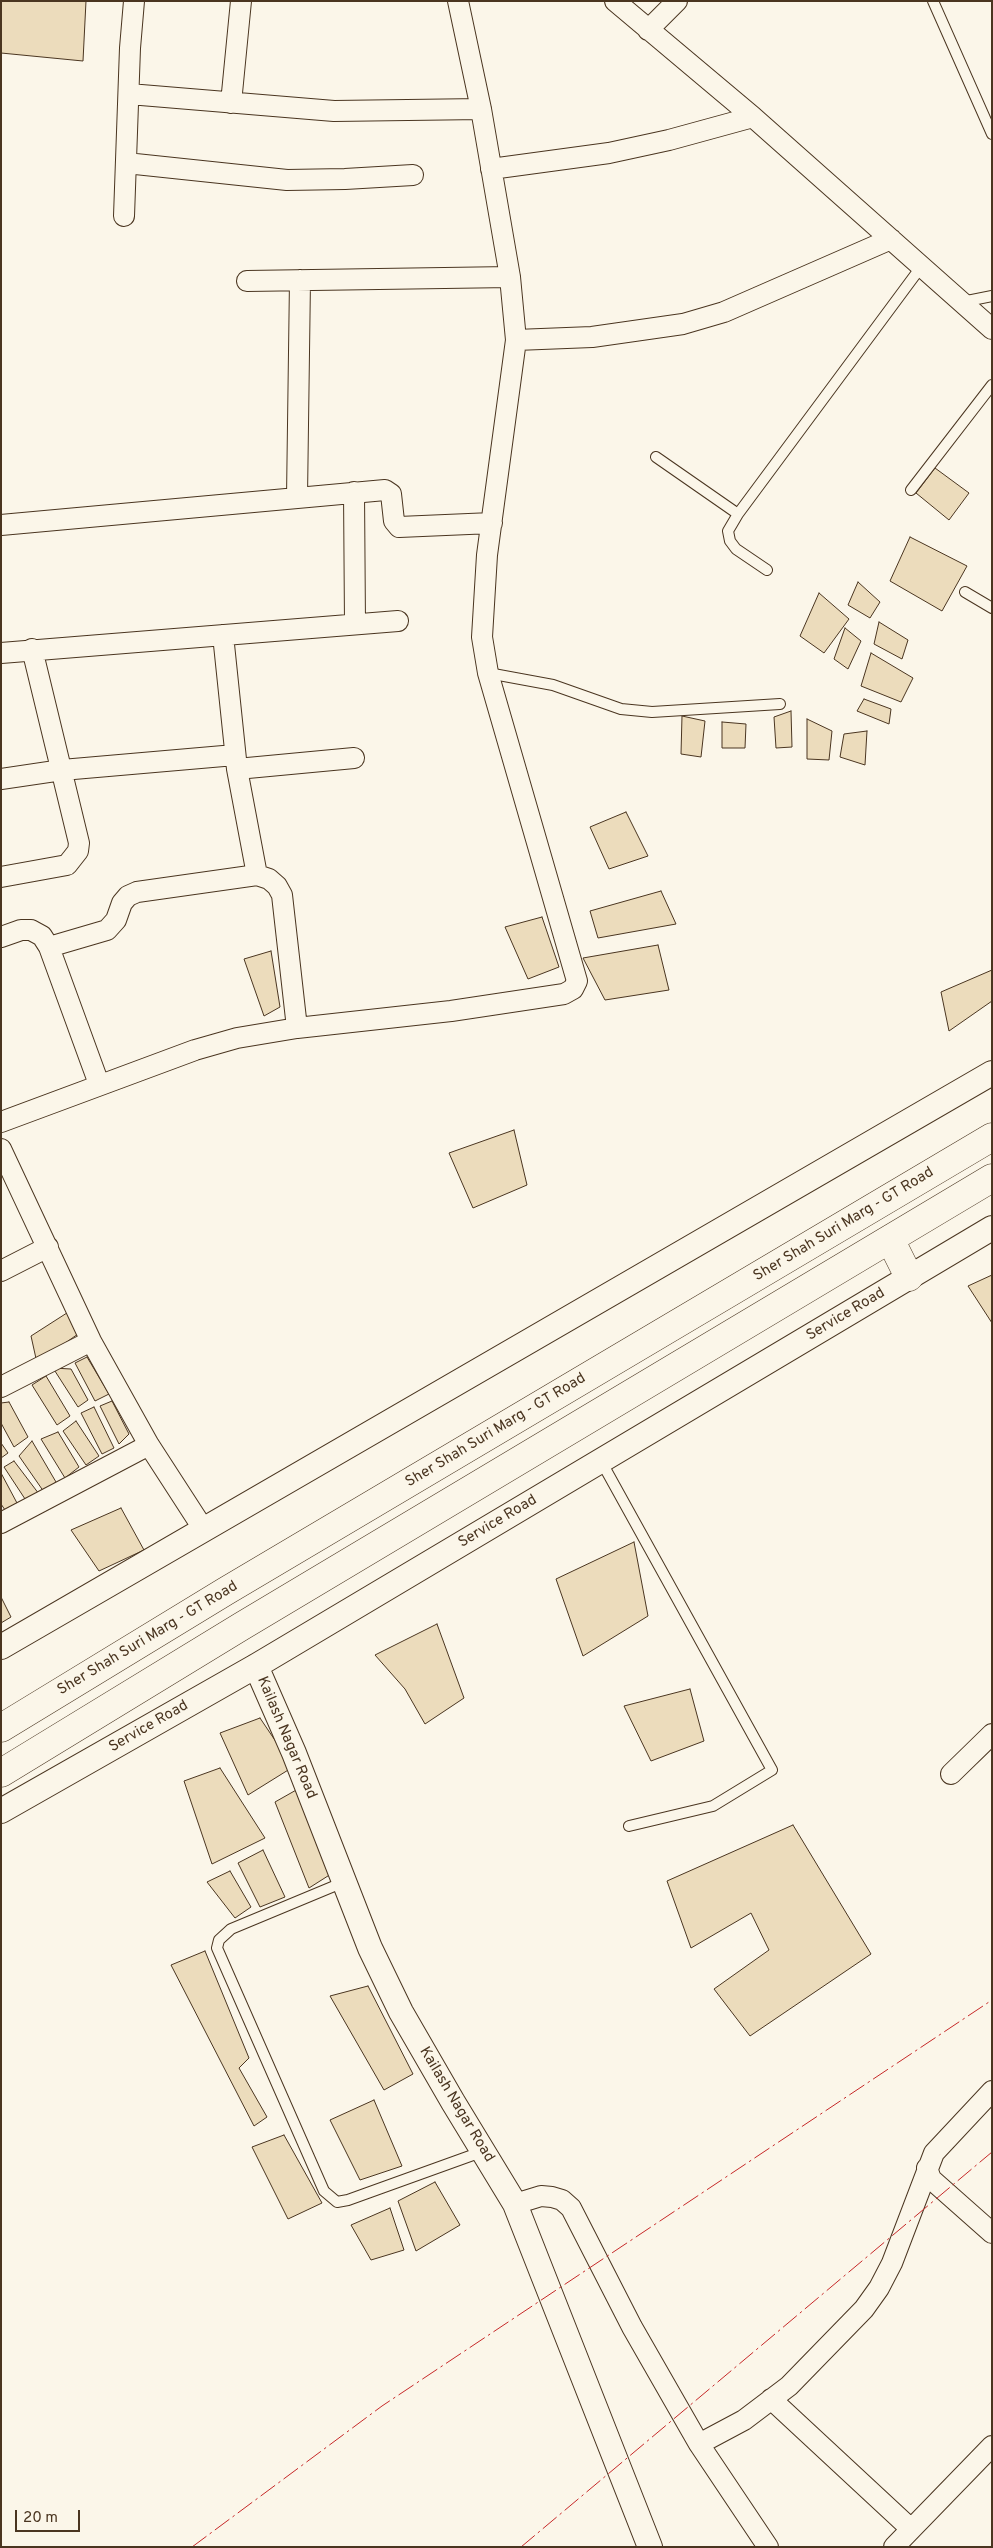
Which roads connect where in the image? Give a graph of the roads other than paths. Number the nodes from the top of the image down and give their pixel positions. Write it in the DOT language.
graph roads {
  1 [pos="134,1"];
  2 [pos="241,1"];
  3 [pos="458,1"];
  4 [pos="615,1"];
  5 [pos="677,1"];
  6 [pos="933,1"];
  7 [pos="648,30"];
  8 [pos="129,94"];
  9 [pos="232,103"];
  10 [pos="482,109"];
  11 [pos="753,117"];
  12 [pos="992,134"];
  13 [pos="126,163"];
  14 [pos="491,169"];
  15 [pos="413,175"];
  16 [pos="124,216"];
  17 [pos="891,239"];
  18 [pos="921,267"];
  19 [pos="510,277"];
  20 [pos="300,280"];
  21 [pos="247,281"];
  22 [pos="992,296"];
  23 [pos="962,302"];
  24 [pos="992,329"];
  25 [pos="516,340"];
  26 [pos="992,385"];
  27 [pos="656,457"];
  28 [pos="911,490"];
  29 [pos="354,492"];
  30 [pos="297,497"];
  31 [pos="738,514"];
  32 [pos="492,523"];
  33 [pos="1,525"];
  34 [pos="767,570"];
  35 [pos="965,592"];
  36 [pos="992,608"];
  37 [pos="398,621"];
  38 [pos="354,624"];
  39 [pos="223,635"];
  40 [pos="32,649"];
  41 [pos="1,653"];
  42 [pos="488,673"];
  43 [pos="780,704"];
  44 [pos="354,758"];
  45 [pos="236,762"];
  46 [pos="62,770"];
  47 [pos="1,779"];
  48 [pos="256,875"];
  49 [pos="1,877"];
  50 [pos="1,937"];
  51 [pos="49,947"];
  52 [pos="297,1028"];
  53 [pos="992,1073"];
  54 [pos="99,1084"];
  55 [pos="1,1122"];
  56 [pos="992,1137"];
  57 [pos="1,1149"];
  58 [pos="992,1178"];
  59 [pos="992,1228"];
  60 [pos="890,1239"];
  61 [pos="48,1247"];
  62 [pos="1,1271"];
  63 [pos="909,1277"];
  64 [pos="91,1341"];
  65 [pos="1,1387"];
  66 [pos="149,1445"];
  67 [pos="601,1461"];
  68 [pos="1,1523"];
  69 [pos="204,1530"];
  70 [pos="1,1647"];
  71 [pos="256,1666"];
  72 [pos="1,1728"];
  73 [pos="992,1734"];
  74 [pos="1,1773"];
  75 [pos="951,1774"];
  76 [pos="1,1811"];
  77 [pos="629,1826"];
  78 [pos="344,1882"];
  79 [pos="992,2091"];
  80 [pos="484,2151"];
  81 [pos="926,2168"];
  82 [pos="516,2204"];
  83 [pos="992,2233"];
  84 [pos="771,2400"];
  85 [pos="699,2444"];
  86 [pos="992,2446"];
  87 [pos="912,2529"];
  88 [pos="650,2547"];
  89 [pos="768,2547"];
  90 [pos="894,2547"];
  1 -- 8 [label="street"];
  2 -- 9 [label="street"];
  3 -- 10 [label="street"];
  4 -- 7 [label="street"];
  5 -- 7 [label="street"];
  6 -- 12 [label="lane"];
  7 -- 11 [label="street"];
  8 -- 9 [label="street"];
  8 -- 13 [label="street"];
  9 -- 10 [label="street"];
  10 -- 14 [label="street"];
  11 -- 14 [label="street"];
  11 -- 17 [label="street"];
  13 -- 15 [label="street"];
  13 -- 16 [label="street"];
  14 -- 19 [label="street"];
  17 -- 18 [label="street"];
  17 -- 25 [label="street"];
  18 -- 23 [label="street"];
  18 -- 31 [label="lane"];
  19 -- 20 [label="street"];
  19 -- 25 [label="street"];
  20 -- 21 [label="street"];
  20 -- 30 [label="street"];
  22 -- 23 [label="lane"];
  23 -- 24 [label="street"];
  25 -- 32 [label="street"];
  26 -- 28 [label="lane"];
  27 -- 31 [label="lane"];
  29 -- 30 [label="street"];
  29 -- 32 [label="street"];
  29 -- 38 [label="street"];
  30 -- 33 [label="street"];
  31 -- 34 [label="lane"];
  32 -- 42 [label="street"];
  35 -- 36 [label="lane"];
  37 -- 38 [label="street"];
  38 -- 39 [label="street"];
  39 -- 40 [label="street"];
  39 -- 45 [label="street"];
  40 -- 41 [label="street"];
  40 -- 46 [label="street"];
  42 -- 43 [label="lane"];
  42 -- 52 [label="street"];
  44 -- 45 [label="street"];
  45 -- 46 [label="street"];
  45 -- 48 [label="street"];
  46 -- 47 [label="street"];
  46 -- 49 [label="street"];
  48 -- 51 [label="street"];
  48 -- 52 [label="street"];
  50 -- 51 [label="street"];
  51 -- 54 [label="street"];
  52 -- 54 [label="street"];
  53 -- 69 [label="street"];
  54 -- 55 [label="street"];
  56 -- 72 [label="highway, Sher Shah Suri Marg - GT Road"];
  57 -- 61 [label="street"];
  58 -- 60 [label="highway"];
  59 -- 63 [label="street, Service Road"];
  60 -- 63 [label="highway"];
  60 -- 74 [label="highway"];
  61 -- 62 [label="street"];
  61 -- 64 [label="street"];
  63 -- 67 [label="street, Service Road"];
  64 -- 65 [label="street"];
  64 -- 66 [label="street"];
  66 -- 68 [label="street"];
  66 -- 69 [label="street"];
  67 -- 71 [label="street, Service Road"];
  67 -- 77 [label="lane"];
  69 -- 70 [label="street"];
  71 -- 76 [label="street, Service Road"];
  71 -- 78 [label="street, Kailash Nagar Road"];
  73 -- 75 [label="street"];
  78 -- 80 [label="street, Kailash Nagar Road"];
  78 -- 80 [label="lane"];
  79 -- 81 [label="street"];
  80 -- 82 [label="street, Kailash Nagar Road"];
  81 -- 83 [label="street"];
  81 -- 84 [label="street"];
  82 -- 85 [label="street"];
  82 -- 88 [label="street, Kailash Nagar Road"];
  84 -- 85 [label="street"];
  84 -- 87 [label="street"];
  85 -- 89 [label="street"];
  86 -- 87 [label="street"];
  87 -- 90 [label="street"];
}
